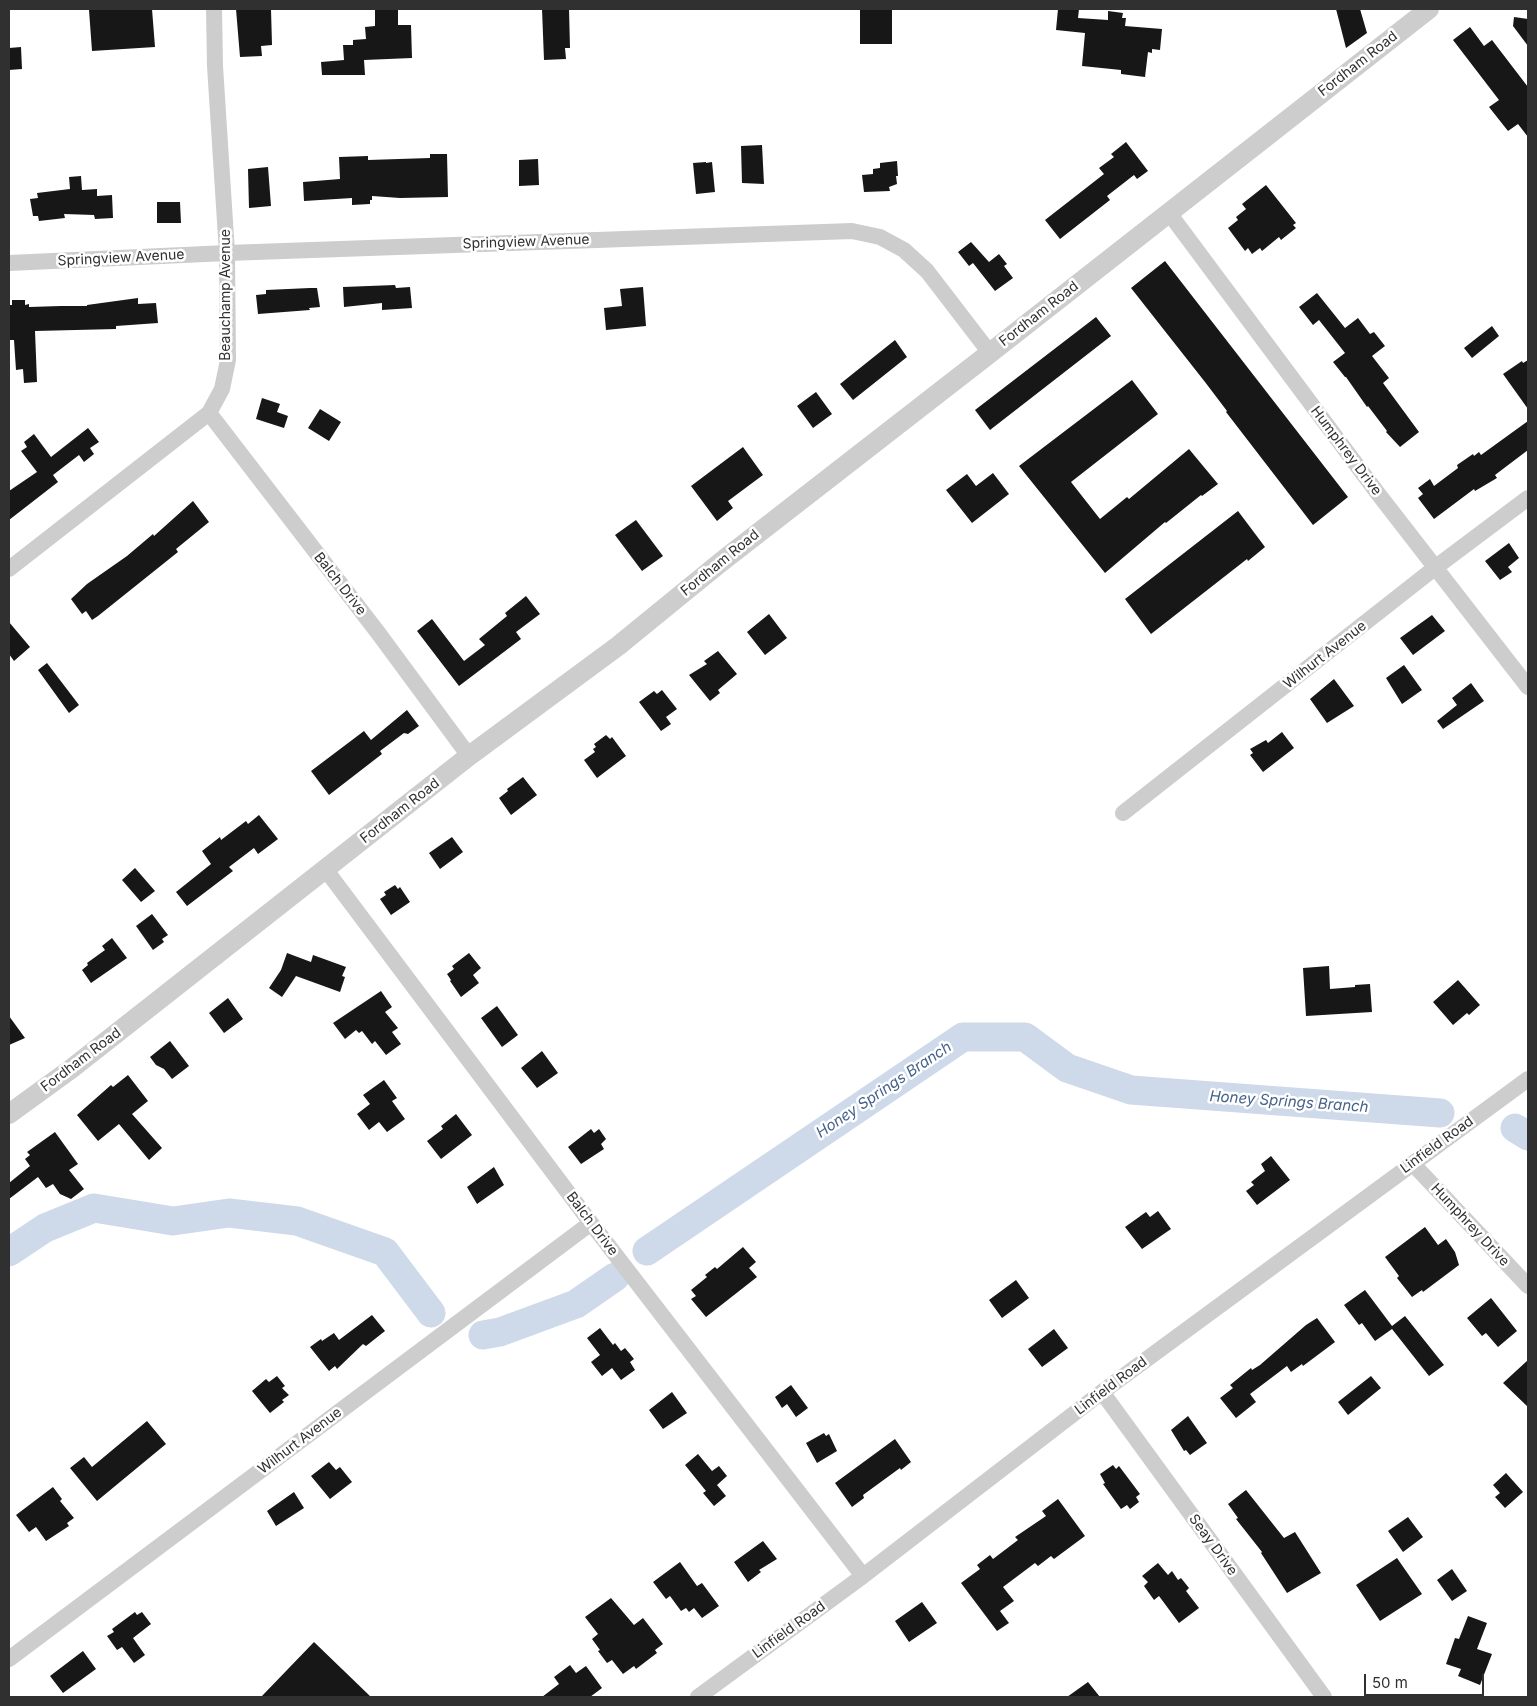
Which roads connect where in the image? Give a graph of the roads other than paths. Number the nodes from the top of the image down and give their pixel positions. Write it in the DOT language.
graph roads {
  1 [pos="214,9"];
  2 [pos="1429,9"];
  3 [pos="1168,213"];
  4 [pos="227,253"];
  5 [pos="9,263"];
  6 [pos="990,353"];
  7 [pos="209,413"];
  8 [pos="1528,498"];
  9 [pos="1436,567"];
  10 [pos="9,569"];
  11 [pos="1528,687"];
  12 [pos="470,756"];
  13 [pos="1123,813"];
  14 [pos="326,870"];
  15 [pos="1528,1079"];
  16 [pos="9,1114"];
  17 [pos="1413,1164"];
  18 [pos="591,1223"];
  19 [pos="1528,1286"];
  20 [pos="1102,1392"];
  21 [pos="863,1576"];
  22 [pos="9,1659"];
  23 [pos="698,1697"];
  24 [pos="1324,1697"];
  1 -- 4 [label="street, Beauchamp Avenue"];
  2 -- 3 [label="street, Fordham Road"];
  3 -- 6 [label="street, Fordham Road"];
  3 -- 9 [label="street, Humphrey Drive"];
  4 -- 5 [label="street, Springview Avenue"];
  4 -- 6 [label="street, Springview Avenue"];
  4 -- 7 [label="street, Beauchamp Avenue"];
  6 -- 12 [label="street, Fordham Road"];
  7 -- 10 [label="street, Beauchamp Avenue"];
  7 -- 12 [label="street, Balch Drive"];
  8 -- 9 [label="street, Wilhurt Avenue"];
  9 -- 11 [label="street, Humphrey Drive"];
  9 -- 13 [label="street, Wilhurt Avenue"];
  12 -- 14 [label="street, Fordham Road"];
  14 -- 16 [label="street, Fordham Road"];
  14 -- 18 [label="street, Balch Drive"];
  15 -- 17 [label="street, Linfield Road"];
  17 -- 19 [label="street, Humphrey Drive"];
  17 -- 20 [label="street, Linfield Road"];
  18 -- 21 [label="street, Balch Drive"];
  18 -- 22 [label="street, Wilhurt Avenue"];
  20 -- 21 [label="street, Linfield Road"];
  20 -- 24 [label="street, Seay Drive"];
  21 -- 23 [label="street, Linfield Road"];
}
